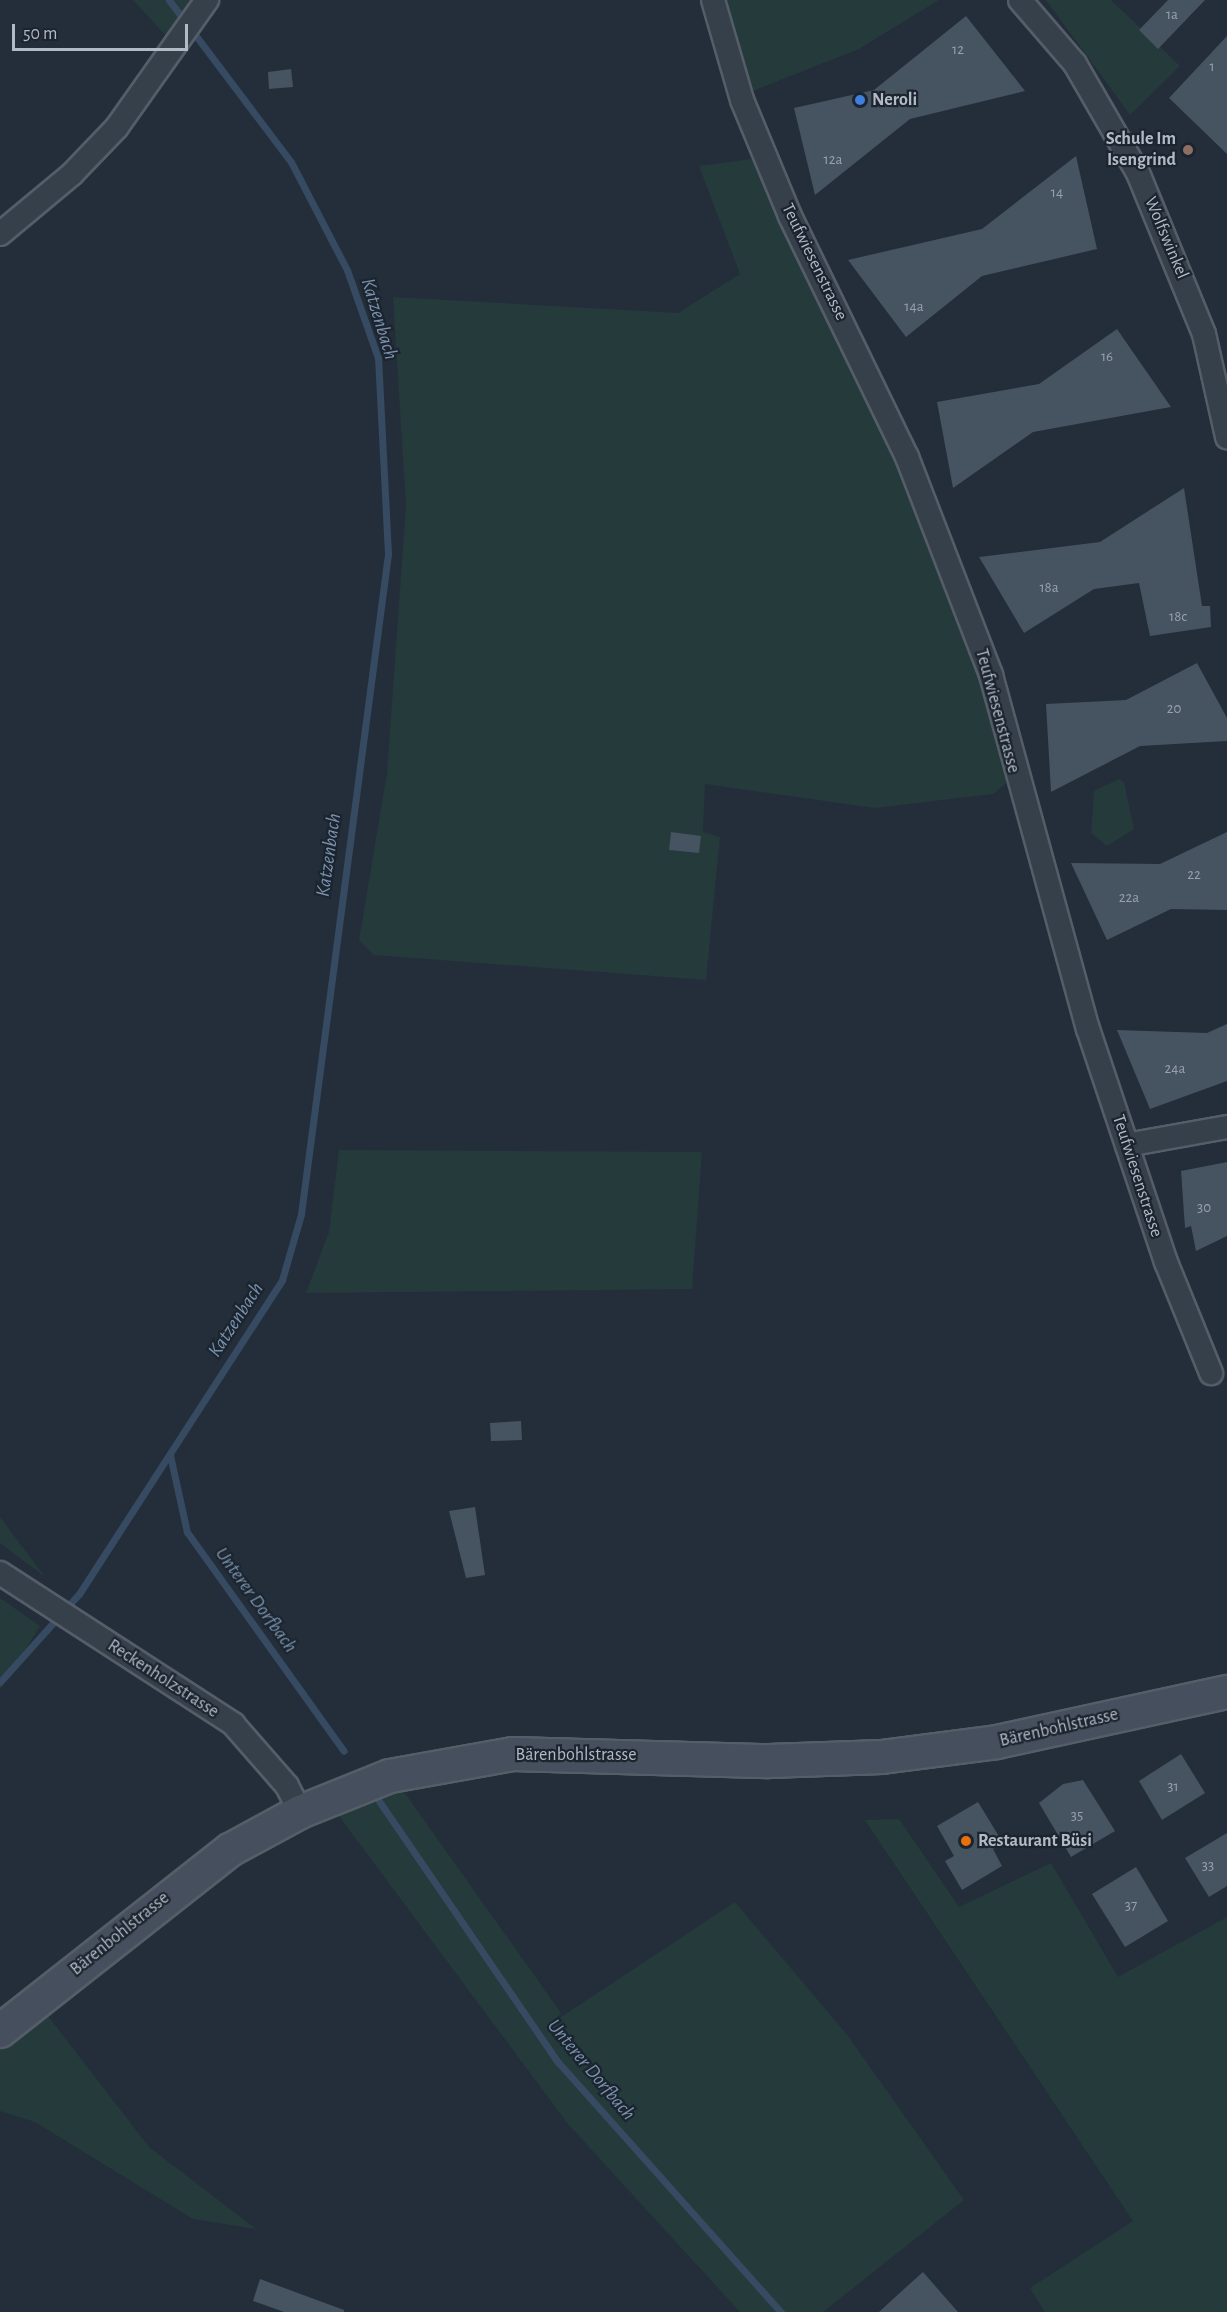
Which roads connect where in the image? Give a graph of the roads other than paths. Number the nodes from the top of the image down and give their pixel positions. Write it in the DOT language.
graph roads {
  1 [pos="207,0"];
  2 [pos="713,0"];
  3 [pos="1020,0"];
  4 [pos="0,234"];
  5 [pos="1227,437"];
  6 [pos="1227,1127"];
  7 [pos="1127,1145"];
  8 [pos="1211,1372"];
  9 [pos="0,1573"];
  10 [pos="1227,1692"];
  11 [pos="300,1812"];
  12 [pos="0,2031"];
  1 -- 4 [label="street"];
  2 -- 7 [label="street, Teufwiesenstrasse"];
  3 -- 5 [label="street, Wolfswinkel"];
  6 -- 7 [label="street"];
  7 -- 8 [label="street, Teufwiesenstrasse"];
  9 -- 11 [label="street, Reckenholzstrasse"];
  10 -- 11 [label="street, Bärenbohlstrasse"];
  11 -- 12 [label="street, Bärenbohlstrasse"];
}
